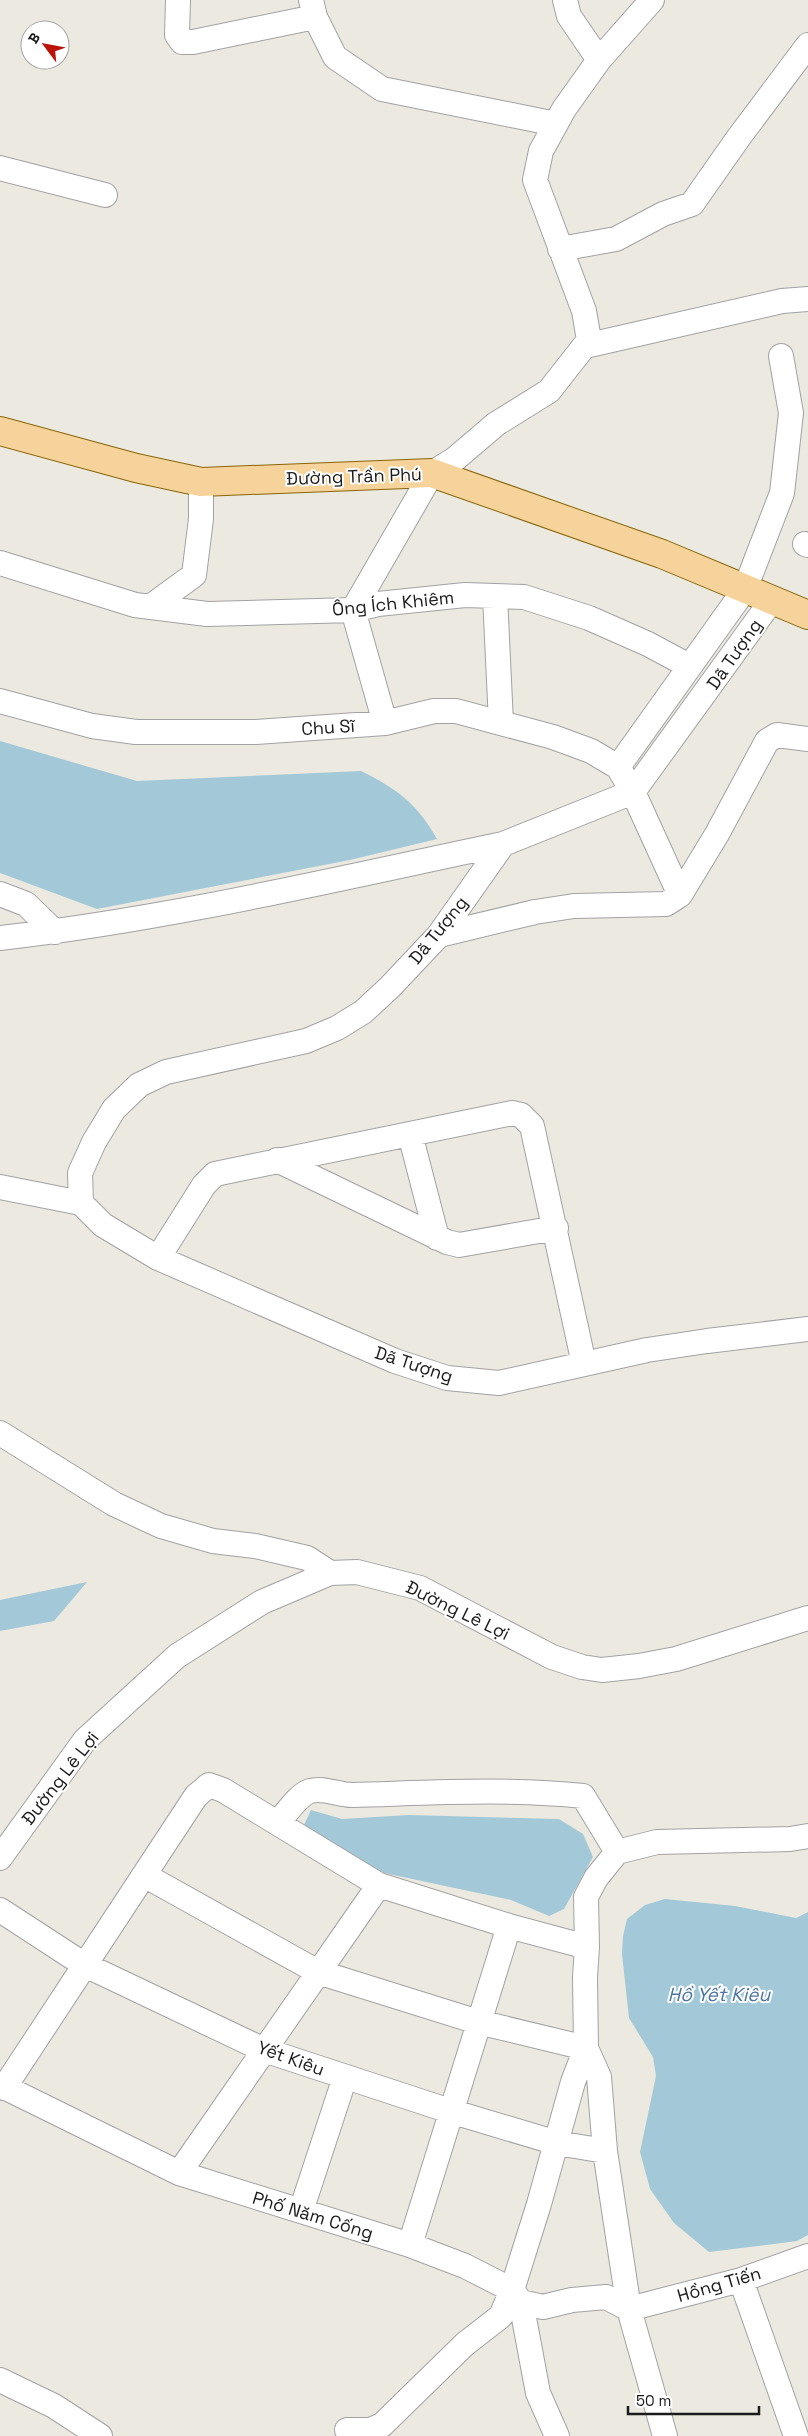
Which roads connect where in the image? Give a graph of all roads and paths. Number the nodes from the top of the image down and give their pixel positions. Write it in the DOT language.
graph roads {
  1 [pos="178,0"];
  2 [pos="564,0"];
  3 [pos="652,0"];
  4 [pos="313,9"];
  5 [pos="808,45"];
  6 [pos="599,60"];
  7 [pos="556,124"];
  8 [pos="0,168"];
  9 [pos="105,195"];
  10 [pos="560,248"];
  11 [pos="808,300"];
  12 [pos="585,346"];
  13 [pos="781,356"];
  14 [pos="0,431"];
  15 [pos="432,473"];
  16 [pos="201,482"];
  17 [pos="0,563"];
  18 [pos="745,589"];
  19 [pos="494,596"];
  20 [pos="772,600"];
  21 [pos="150,606"];
  22 [pos="353,610"];
  23 [pos="808,616"];
  24 [pos="689,666"];
  25 [pos="0,701"];
  26 [pos="385,723"];
  27 [pos="501,723"];
  28 [pos="808,739"];
  29 [pos="618,767"];
  30 [pos="633,792"];
  31 [pos="503,844"];
  32 [pos="0,894"];
  33 [pos="680,895"];
  34 [pos="55,932"];
  35 [pos="439,935"];
  36 [pos="0,938"];
  37 [pos="410,1134"];
  38 [pos="277,1160"];
  39 [pos="0,1187"];
  40 [pos="81,1203"];
  41 [pos="556,1228"];
  42 [pos="437,1238"];
  43 [pos="158,1258"];
  44 [pos="808,1329"];
  45 [pos="584,1364"];
  46 [pos="0,1434"];
  47 [pos="330,1573"];
  48 [pos="808,1618"];
  49 [pos="278,1822"];
  50 [pos="808,1836"];
  51 [pos="617,1852"];
  52 [pos="0,1858"];
  53 [pos="144,1875"];
  54 [pos="379,1885"];
  55 [pos="0,1910"];
  56 [pos="509,1926"];
  57 [pos="587,1947"];
  58 [pos="83,1964"];
  59 [pos="318,1972"];
  60 [pos="478,2022"];
  61 [pos="586,2048"];
  62 [pos="264,2050"];
  63 [pos="345,2077"];
  64 [pos="2,2087"];
  65 [pos="450,2112"];
  66 [pos="557,2143"];
  67 [pos="606,2151"];
  68 [pos="179,2173"];
  69 [pos="300,2211"];
  70 [pos="410,2245"];
  71 [pos="808,2256"];
  72 [pos="741,2280"];
  73 [pos="517,2296"];
  74 [pos="629,2309"];
  75 [pos="0,2380"];
  76 [pos="347,2430"];
  77 [pos="100,2436"];
  78 [pos="557,2436"];
  79 [pos="665,2436"];
  80 [pos="796,2436"];
  1 -- 4 [label="street"];
  2 -- 6 [label="street"];
  3 -- 6 [label="street"];
  4 -- 7 [label="street"];
  5 -- 10 [label="street"];
  6 -- 7 [label="street"];
  7 -- 10 [label="street"];
  8 -- 9 [label="street"];
  10 -- 12 [label="street"];
  11 -- 12 [label="street"];
  12 -- 15 [label="street"];
  13 -- 18 [label="street"];
  14 -- 16 [label="main road, Đường Trần Phú"];
  15 -- 16 [label="main road, Đường Trần Phú"];
  15 -- 18 [label="main road, Đường Trần Phú"];
  15 -- 22 [label="street"];
  16 -- 21 [label="street"];
  17 -- 21 [label="street, Ông Ích Khiêm"];
  18 -- 20 [label="main road, Đường Trần Phú"];
  18 -- 24 [label="street"];
  19 -- 22 [label="street, Ông Ích Khiêm"];
  19 -- 24 [label="street, Ông Ích Khiêm"];
  19 -- 27 [label="street"];
  20 -- 23 [label="main road, Đường Trần Phú"];
  20 -- 30 [label="street, Dã Tượng"];
  21 -- 22 [label="street, Ông Ích Khiêm"];
  22 -- 26 [label="street"];
  24 -- 29 [label="street"];
  25 -- 26 [label="street, Chu Sĩ"];
  26 -- 27 [label="street, Chu Sĩ"];
  27 -- 29 [label="street, Chu Sĩ"];
  28 -- 33 [label="street"];
  29 -- 30 [label="street, Chu Sĩ"];
  30 -- 31 [label="street"];
  30 -- 33 [label="street, Chu Sĩ"];
  31 -- 34 [label="street"];
  31 -- 35 [label="street, Dã Tượng"];
  32 -- 34 [label="street"];
  33 -- 35 [label="street"];
  34 -- 36 [label="street"];
  35 -- 40 [label="street, Dã Tượng"];
  37 -- 38 [label="street"];
  37 -- 41 [label="street"];
  37 -- 42 [label="street"];
  38 -- 42 [label="street"];
  38 -- 43 [label="street"];
  39 -- 40 [label="street"];
  40 -- 43 [label="street, Dã Tượng"];
  41 -- 42 [label="street"];
  41 -- 45 [label="street"];
  43 -- 45 [label="street, Dã Tượng"];
  44 -- 45 [label="street, Dã Tượng"];
  46 -- 47 [label="street"];
  47 -- 48 [label="street, Đường Lê Lợi"];
  47 -- 52 [label="street, Đường Lê Lợi"];
  49 -- 51 [label="street"];
  49 -- 53 [label="street"];
  49 -- 54 [label="street"];
  50 -- 51 [label="street"];
  51 -- 57 [label="street"];
  53 -- 58 [label="street"];
  53 -- 59 [label="street"];
  54 -- 56 [label="street"];
  54 -- 59 [label="street"];
  55 -- 58 [label="street, Yết Kiêu"];
  56 -- 57 [label="street"];
  56 -- 60 [label="street"];
  57 -- 61 [label="street"];
  58 -- 62 [label="street, Yết Kiêu"];
  58 -- 64 [label="street"];
  59 -- 60 [label="street"];
  59 -- 62 [label="street"];
  60 -- 61 [label="street"];
  60 -- 65 [label="street"];
  61 -- 66 [label="street"];
  61 -- 67 [label="street"];
  62 -- 63 [label="street, Yết Kiêu"];
  62 -- 68 [label="street"];
  63 -- 65 [label="street, Yết Kiêu"];
  63 -- 69 [label="street"];
  64 -- 68 [label="street, Phố Năm Cống"];
  65 -- 66 [label="street, Yết Kiêu"];
  65 -- 70 [label="street"];
  66 -- 67 [label="street, Yết Kiêu"];
  66 -- 73 [label="street"];
  67 -- 74 [label="street"];
  68 -- 69 [label="street, Phố Năm Cống"];
  69 -- 70 [label="street, Phố Năm Cống"];
  70 -- 73 [label="street, Phố Năm Cống"];
  71 -- 72 [label="street, Hồng Tiến"];
  72 -- 74 [label="street, Hồng Tiến"];
  72 -- 80 [label="street"];
  73 -- 74 [label="street, Phố Năm Cống"];
  73 -- 76 [label="street"];
  73 -- 78 [label="street"];
  74 -- 79 [label="street"];
  75 -- 77 [label="street"];
}
